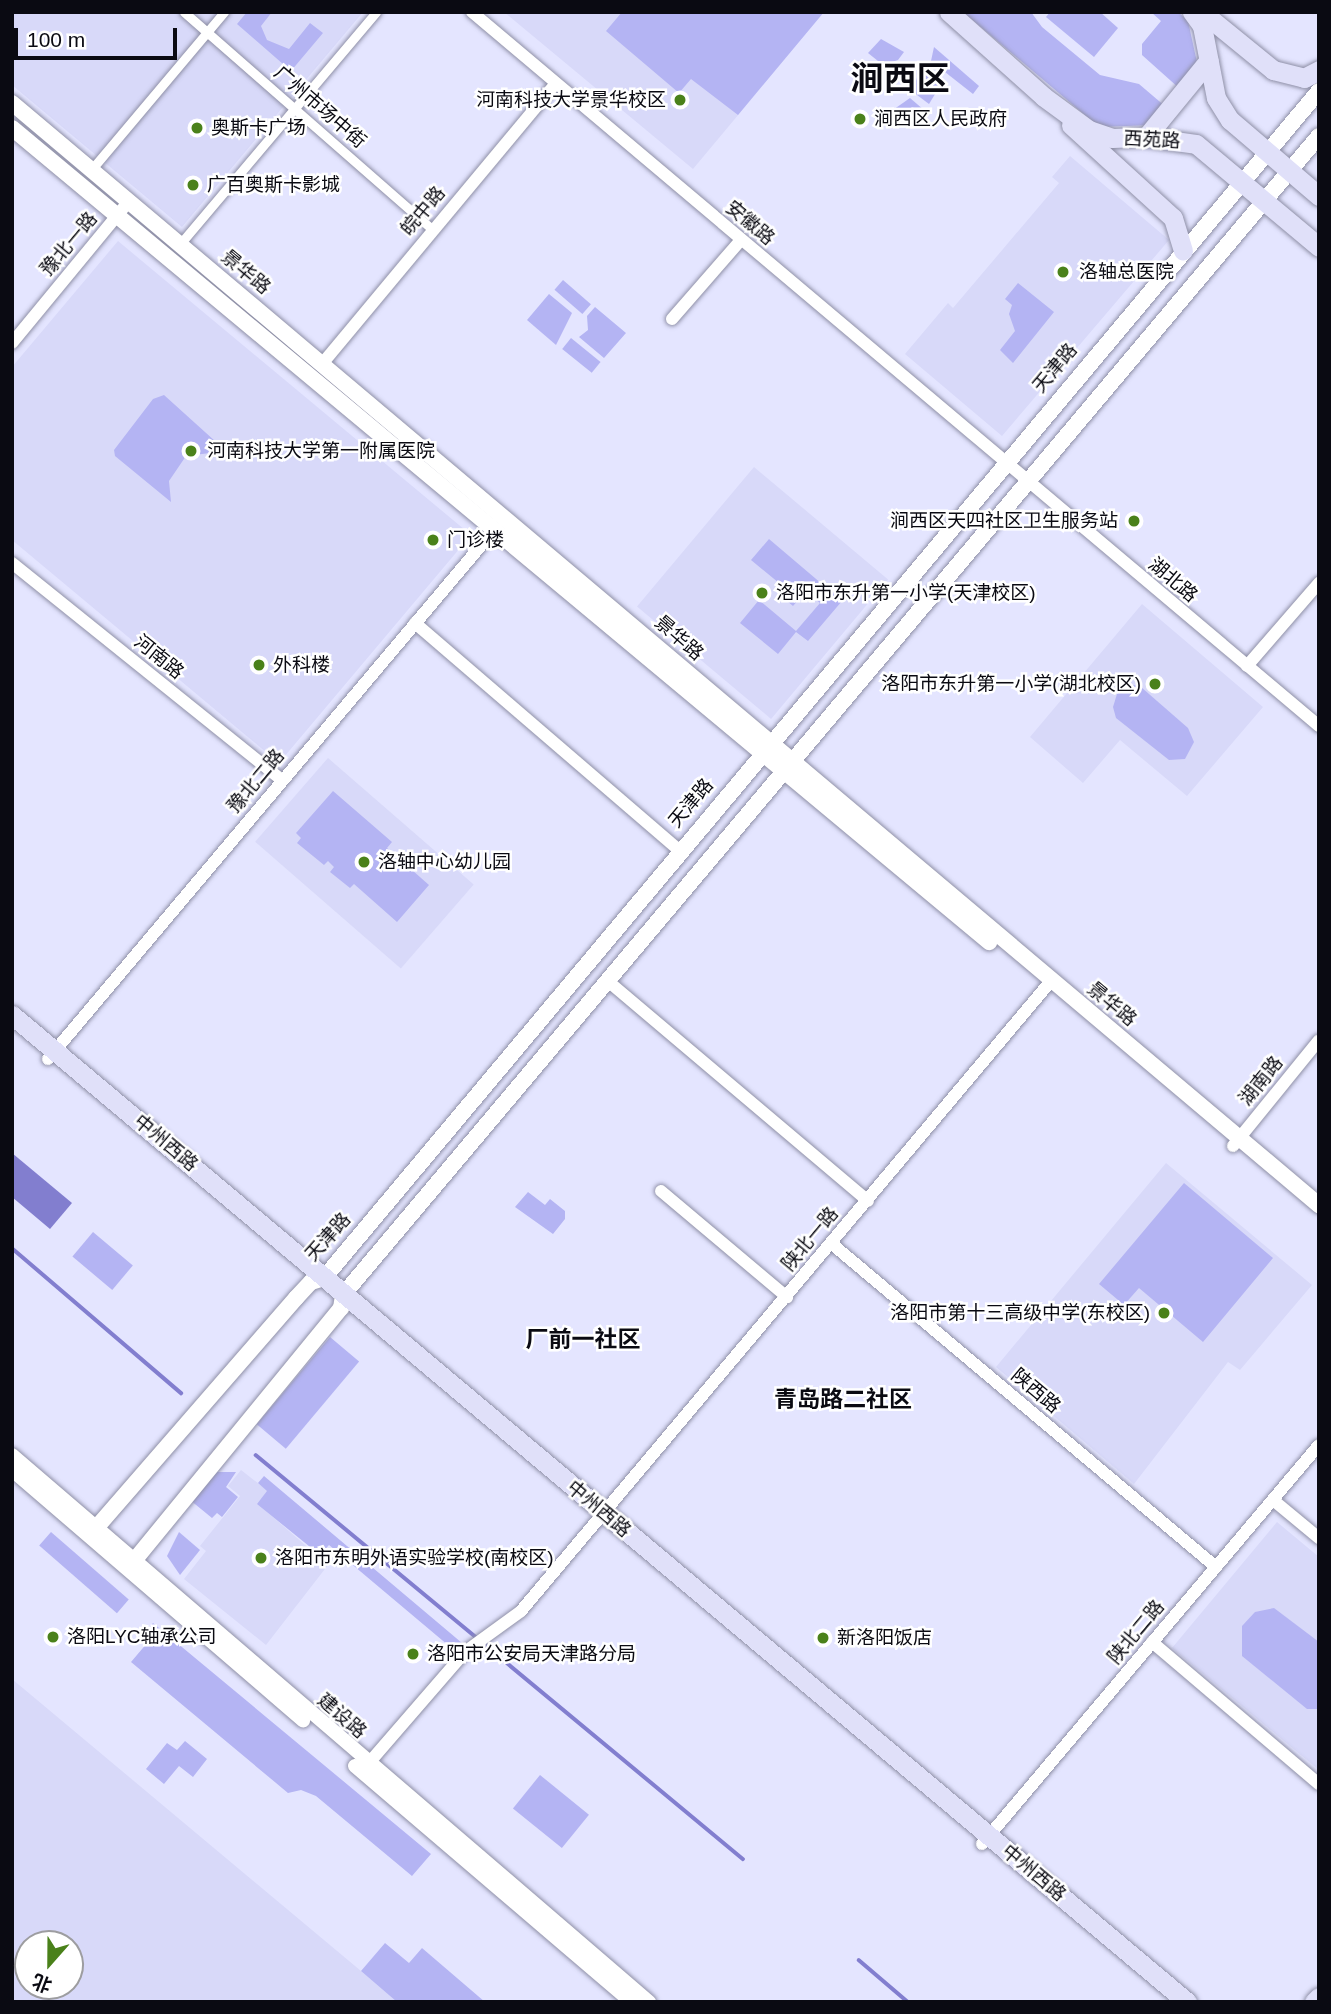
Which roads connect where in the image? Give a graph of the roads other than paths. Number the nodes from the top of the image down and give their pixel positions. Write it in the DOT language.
graph roads {
  1 [pos="184,12"];
  2 [pos="225,12"];
  3 [pos="376,12"];
  4 [pos="472,12"];
  5 [pos="949,12"];
  6 [pos="1192,12"];
  7 [pos="1202,12"];
  8 [pos="207,33"];
  9 [pos="1209,60"];
  10 [pos="1319,70"];
  11 [pos="555,84"];
  12 [pos="1319,91"];
  13 [pos="1044,97"];
  14 [pos="12,103"];
  15 [pos="295,108"];
  16 [pos="12,128"];
  17 [pos="1319,136"];
  18 [pos="1146,137"];
  19 [pos="1268,154"];
  20 [pos="91,170"];
  21 [pos="1289,171"];
  22 [pos="1243,183"];
  23 [pos="1319,196"];
  24 [pos="129,201"];
  25 [pos="1264,201"];
  26 [pos="118,215"];
  27 [pos="432,229"];
  28 [pos="740,240"];
  29 [pos="180,244"];
  30 [pos="1319,247"];
  31 [pos="1182,251"];
  32 [pos="672,319"];
  33 [pos="12,343"];
  34 [pos="322,364"];
  35 [pos="1005,461"];
  36 [pos="1029,482"];
  37 [pos="495,529"];
  38 [pos="12,563"];
  39 [pos="1319,583"];
  40 [pos="415,623"];
  41 [pos="1247,666"];
  42 [pos="1319,726"];
  43 [pos="765,748"];
  44 [pos="788,767"];
  45 [pos="282,780"];
  46 [pos="679,850"];
  47 [pos="609,982"];
  48 [pos="1048,985"];
  49 [pos="12,1015"];
  50 [pos="12,1029"];
  51 [pos="1319,1040"];
  52 [pos="51,1055"];
  53 [pos="1236,1142"];
  54 [pos="661,1191"];
  55 [pos="868,1201"];
  56 [pos="1319,1205"];
  57 [pos="1319,1218"];
  58 [pos="832,1244"];
  59 [pos="318,1280"];
  60 [pos="787,1297"];
  61 [pos="342,1301"];
  62 [pos="1319,1445"];
  63 [pos="12,1455"];
  64 [pos="12,1470"];
  65 [pos="1273,1500"];
  66 [pos="601,1518"];
  67 [pos="93,1531"];
  68 [pos="1319,1538"];
  69 [pos="132,1563"];
  70 [pos="1216,1567"];
  71 [pos="1153,1642"];
  72 [pos="368,1764"];
  73 [pos="1319,1784"];
  74 [pos="986,1840"];
  75 [pos="1319,1997"];
  76 [pos="631,2002"];
  77 [pos="649,2002"];
  78 [pos="1170,2002"];
  79 [pos="1187,2002"];
  80 [pos="1314,2002"];
  1 -- 8 [label="street, 广州市场中街"];
  2 -- 8 [label="street"];
  3 -- 15 [label="street"];
  4 -- 11 [label="street, 安徽路"];
  5 -- 13 [label="main road, 西苑路"];
  6 -- 9 [label="main road"];
  7 -- 10 [label="main road"];
  8 -- 15 [label="street, 广州市场中街"];
  8 -- 20 [label="street"];
  9 -- 18 [label="main road"];
  9 -- 19 [label="main road"];
  11 -- 27 [label="street, 皖中路"];
  11 -- 28 [label="street, 安徽路"];
  12 -- 19 [label="main road, 天津路"];
  13 -- 18 [label="main road, 西苑路"];
  13 -- 31 [label="main road"];
  14 -- 20 [label="main road, 景华路"];
  15 -- 27 [label="street, 广州市场中街"];
  15 -- 29 [label="street"];
  16 -- 26 [label="main road, 景华路"];
  17 -- 21 [label="main road"];
  18 -- 22 [label="main road, 西苑路"];
  19 -- 21 [label="main road"];
  19 -- 22 [label="main road, 天津路"];
  20 -- 24 [label="main road, 景华路"];
  21 -- 23 [label="main road"];
  21 -- 25 [label="main road"];
  22 -- 25 [label="main road, 西苑路"];
  22 -- 31 [label="main road, 天津路"];
  24 -- 26 [label="street, 豫北一路"];
  24 -- 29 [label="main road, 景华路"];
  25 -- 30 [label="main road, 西苑路"];
  25 -- 36 [label="main road"];
  26 -- 33 [label="street, 豫北一路"];
  26 -- 37 [label="main road, 景华路"];
  27 -- 34 [label="street, 皖中路"];
  28 -- 32 [label="street"];
  28 -- 35 [label="street, 安徽路"];
  29 -- 34 [label="main road, 景华路"];
  31 -- 35 [label="main road, 天津路"];
  34 -- 43 [label="main road, 景华路"];
  35 -- 36 [label="street, 湖北路"];
  35 -- 43 [label="main road, 天津路"];
  36 -- 41 [label="street, 湖北路"];
  36 -- 44 [label="main road"];
  37 -- 40 [label="street, 豫北二路"];
  37 -- 43 [label="main road, 景华路"];
  38 -- 45 [label="street, 河南路"];
  39 -- 41 [label="street"];
  40 -- 45 [label="street, 豫北二路"];
  40 -- 46 [label="street"];
  41 -- 42 [label="street, 湖北路"];
  43 -- 44 [label="main road, 景华路"];
  43 -- 46 [label="main road, 天津路"];
  44 -- 47 [label="main road"];
  44 -- 48 [label="main road, 景华路"];
  45 -- 52 [label="street, 豫北二路"];
  46 -- 59 [label="main road, 天津路"];
  47 -- 55 [label="street"];
  47 -- 61 [label="main road"];
  48 -- 53 [label="main road, 景华路"];
  48 -- 55 [label="street, 陕北一路"];
  49 -- 52 [label="main road, 中州西路"];
  50 -- 52 [label="main road, 中州西路"];
  51 -- 53 [label="street, 湖南路"];
  52 -- 59 [label="main road, 中州西路"];
  53 -- 56 [label="main road, 景华路"];
  53 -- 57 [label="main road, 景华路"];
  54 -- 60 [label="street"];
  55 -- 58 [label="street, 陕北一路"];
  58 -- 60 [label="street, 陕北一路"];
  58 -- 70 [label="street, 陕西路"];
  59 -- 61 [label="main road, 中州西路"];
  59 -- 67 [label="main road, 天津路"];
  60 -- 66 [label="street, 陕北一路"];
  61 -- 66 [label="main road, 中州西路"];
  61 -- 69 [label="main road"];
  62 -- 65 [label="street, 陕北二路"];
  63 -- 67 [label="street, 建设路"];
  64 -- 67 [label="street, 建设路"];
  65 -- 68 [label="street"];
  65 -- 70 [label="street, 陕北二路"];
  66 -- 72 [label="street, 陕北一路"];
  66 -- 74 [label="main road, 中州西路"];
  67 -- 69 [label="street, 建设路"];
  69 -- 72 [label="street, 建设路"];
  69 -- 76 [label="street, 建设路"];
  70 -- 71 [label="street, 陕北二路"];
  71 -- 73 [label="street"];
  71 -- 74 [label="street, 陕北二路"];
  72 -- 77 [label="street, 建设路"];
  74 -- 78 [label="main road, 中州西路"];
  74 -- 79 [label="main road, 中州西路"];
  75 -- 80 [label="main road"];
}
